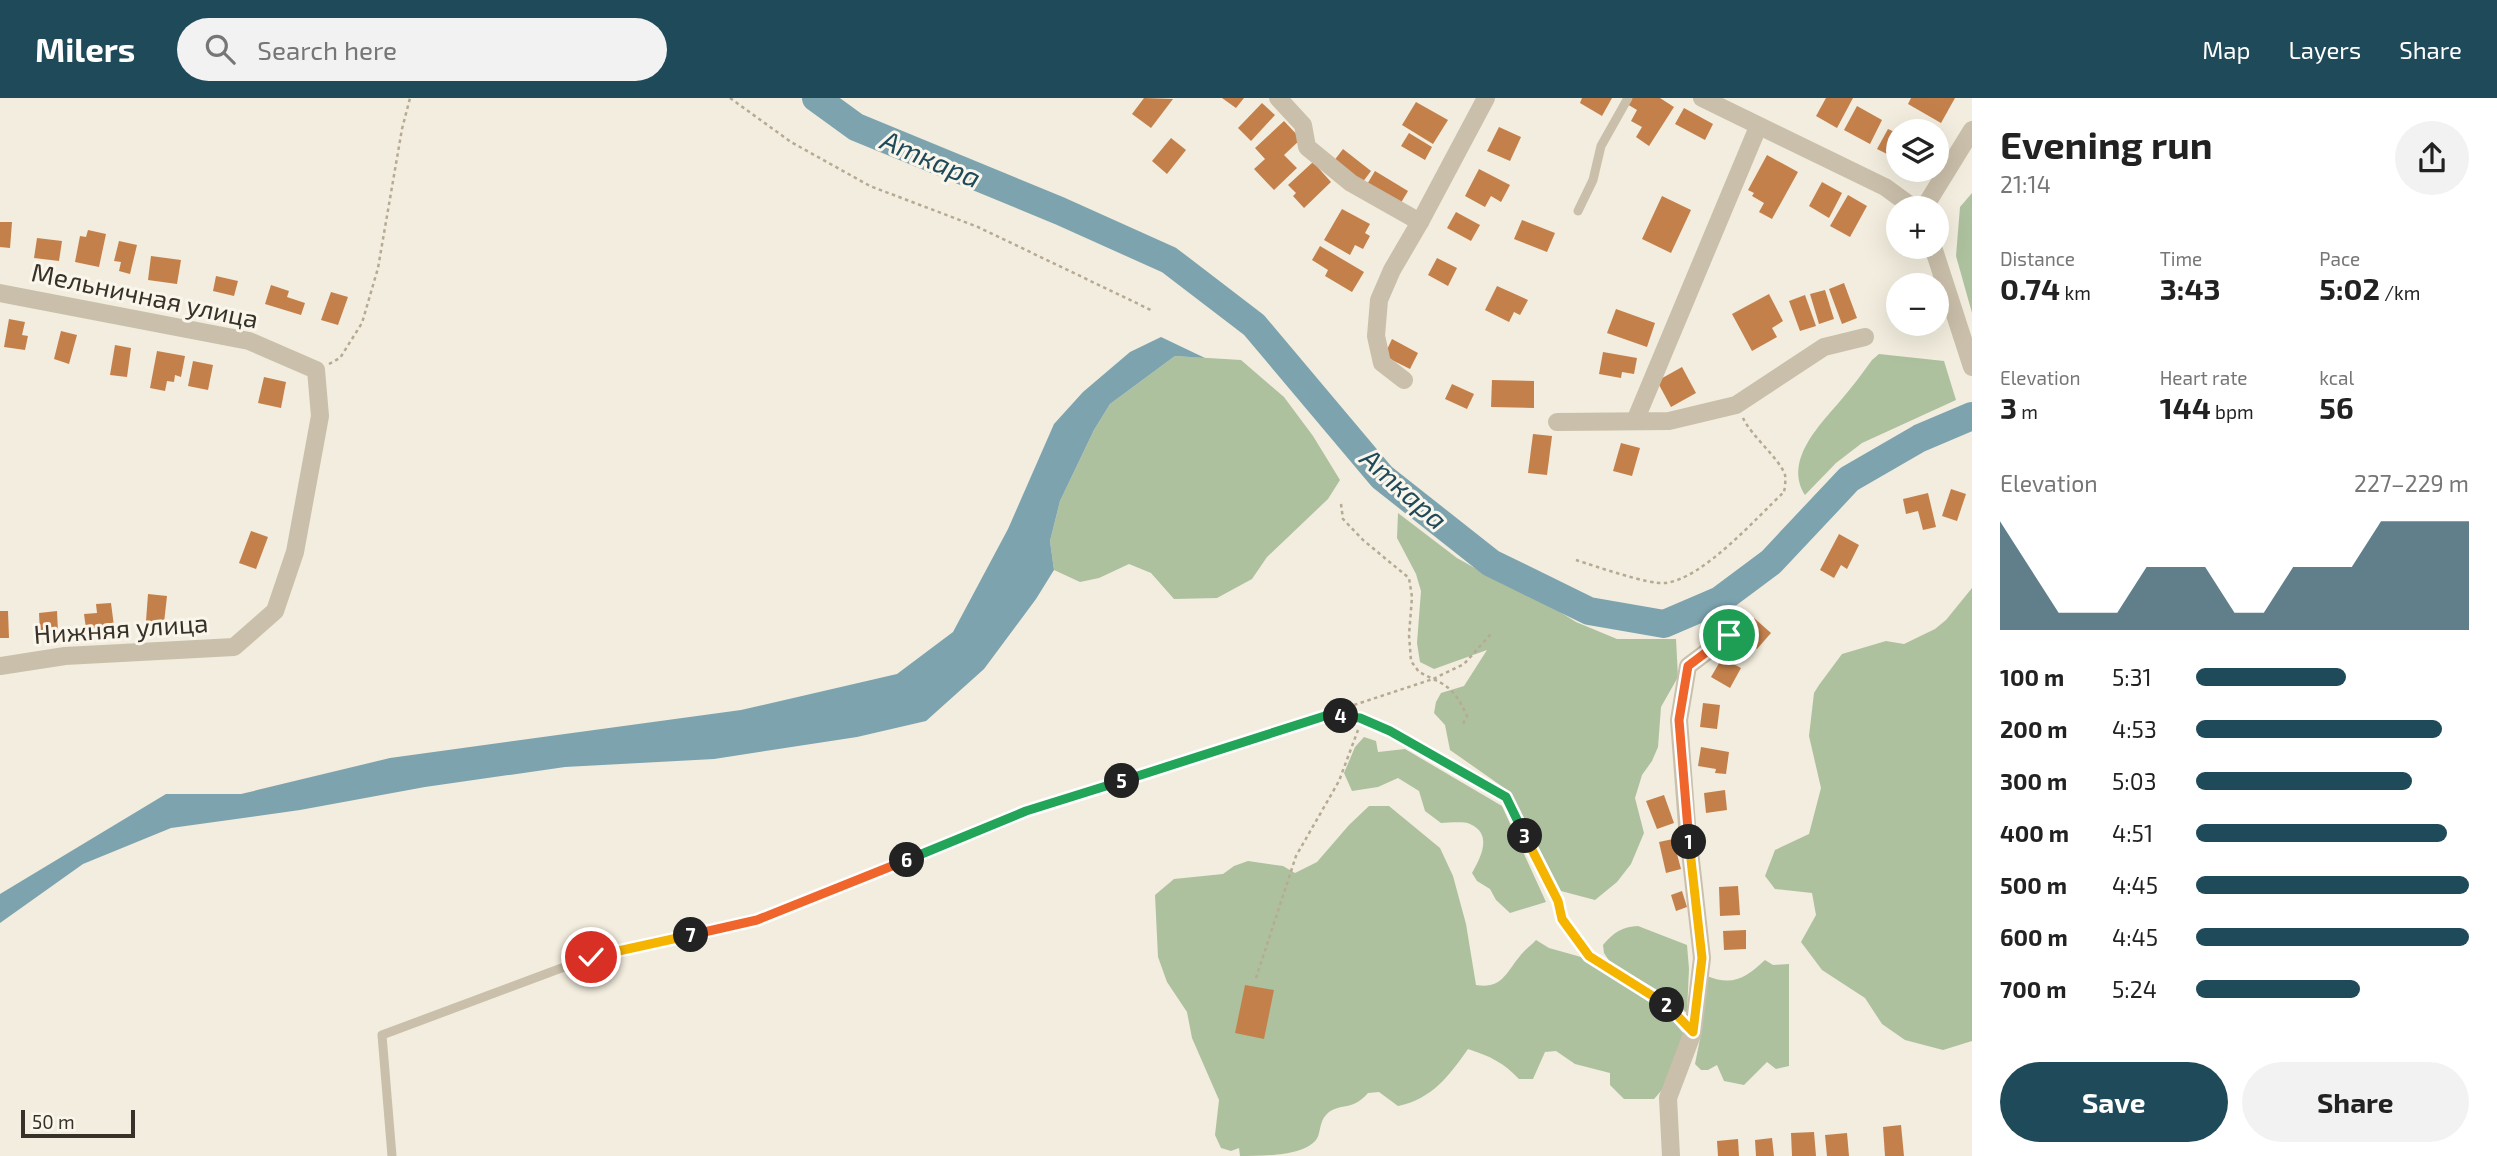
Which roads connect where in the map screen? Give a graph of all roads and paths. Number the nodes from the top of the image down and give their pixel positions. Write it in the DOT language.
graph roads {
  1 [pos="410,98"];
  2 [pos="730,98"];
  3 [pos="1278,98"];
  4 [pos="1486,98"];
  5 [pos="1628,98"];
  6 [pos="1702,98"];
  7 [pos="1758,127"];
  8 [pos="1970,137"];
  9 [pos="1897,196"];
  10 [pos="1932,196"];
  11 [pos="1578,211"];
  12 [pos="1420,222"];
  13 [pos="1937,259"];
  14 [pos="0,293"];
  15 [pos="1153,311"];
  16 [pos="1865,337"];
  17 [pos="1972,367"];
  18 [pos="316,370"];
  19 [pos="1404,380"];
  20 [pos="1736,405"];
  21 [pos="1634,421"];
  22 [pos="1557,422"];
  23 [pos="1341,504"];
  24 [pos="1576,560"];
  25 [pos="1491,634"];
  26 [pos="1729,635"];
  27 [pos="0,666"];
  28 [pos="1433,679"];
  29 [pos="1354,705"];
  30 [pos="1360,718"];
  31 [pos="1463,724"];
  32 [pos="1256,978"];
  33 [pos="1693,1032"];
  34 [pos="392,1156"];
  35 [pos="1671,1156"];
  1 -- 18 [label="path"];
  2 -- 15 [label="path"];
  3 -- 12 [label="street"];
  4 -- 12 [label="street"];
  5 -- 11 [label="lane"];
  6 -- 7 [label="street"];
  7 -- 9 [label="street"];
  7 -- 21 [label="street"];
  8 -- 10 [label="street"];
  12 -- 19 [label="street"];
  13 -- 17 [label="street"];
  14 -- 18 [label="street, Мельничная улица"];
  16 -- 20 [label="street"];
  18 -- 27 [label="street, Нижняя улица"];
  20 -- 21 [label="street"];
  20 -- 24 [label="path"];
  21 -- 22 [label="street"];
  23 -- 28 [label="path"];
  25 -- 28 [label="path"];
  26 -- 33 [label="street"];
  28 -- 29 [label="path"];
  28 -- 31 [label="path"];
  30 -- 32 [label="path"];
  30 -- 33 [label="lane"];
  30 -- 34 [label="lane"];
  33 -- 35 [label="street"];
}
